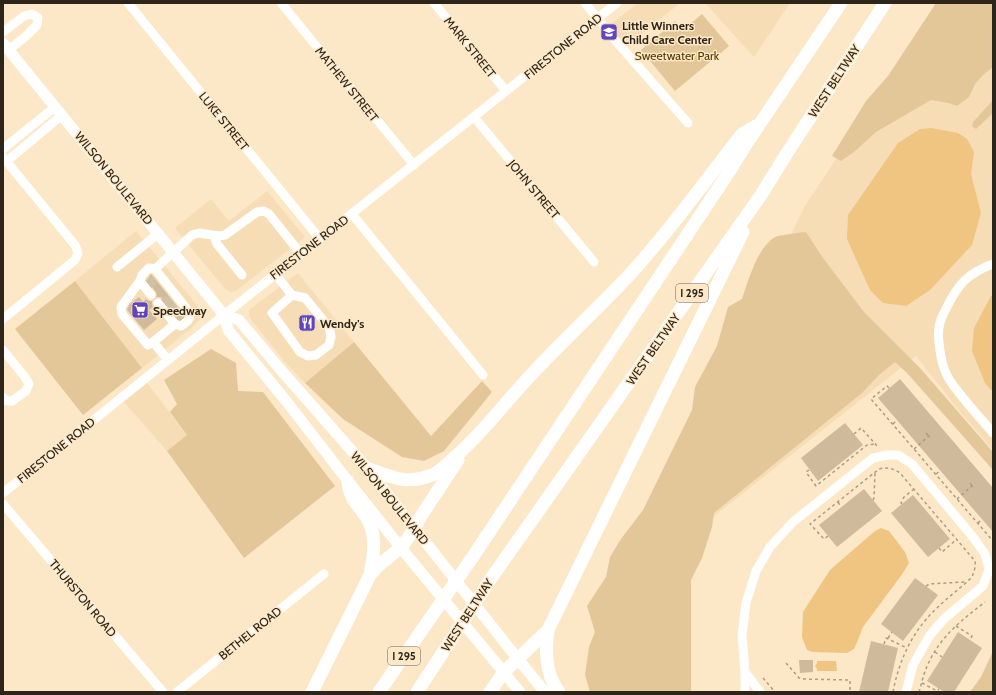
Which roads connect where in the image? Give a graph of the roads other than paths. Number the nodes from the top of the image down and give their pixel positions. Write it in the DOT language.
graph roads {
  1 [pos="128,3"];
  2 [pos="281,3"];
  3 [pos="434,3"];
  4 [pos="585,3"];
  5 [pos="617,3"];
  6 [pos="841,3"];
  7 [pos="884,3"];
  8 [pos="598,18"];
  9 [pos="3,32"];
  10 [pos="6,46"];
  11 [pos="506,91"];
  12 [pos="59,111"];
  13 [pos="474,117"];
  14 [pos="688,123"];
  15 [pos="759,125"];
  16 [pos="21,135"];
  17 [pos="28,144"];
  18 [pos="3,149"];
  19 [pos="5,159"];
  20 [pos="414,165"];
  21 [pos="761,195"];
  22 [pos="352,214"];
  23 [pos="158,233"];
  24 [pos="214,236"];
  25 [pos="320,239"];
  26 [pos="174,252"];
  27 [pos="301,254"];
  28 [pos="594,262"];
  29 [pos="993,264"];
  30 [pos="117,267"];
  31 [pos="157,274"];
  32 [pos="275,274"];
  33 [pos="242,275"];
  34 [pos="144,284"];
  35 [pos="151,295"];
  36 [pos="292,296"];
  37 [pos="160,304"];
  38 [pos="224,314"];
  39 [pos="3,319"];
  40 [pos="175,321"];
  41 [pos="153,342"];
  42 [pos="3,350"];
  43 [pos="168,360"];
  44 [pos="483,374"];
  45 [pos="3,397"];
  46 [pos="993,433"];
  47 [pos="467,447"];
  48 [pos="367,468"];
  49 [pos="348,481"];
  50 [pos="3,493"];
  51 [pos="3,504"];
  52 [pos="415,528"];
  53 [pos="401,548"];
  54 [pos="324,574"];
  55 [pos="370,575"];
  56 [pos="548,630"];
  57 [pos="517,658"];
  58 [pos="504,672"];
  59 [pos="745,672"];
  60 [pos="163,692"];
  61 [pos="177,692"];
  62 [pos="312,692"];
  63 [pos="379,692"];
  64 [pos="417,692"];
  65 [pos="490,692"];
  66 [pos="520,692"];
  67 [pos="545,692"];
  68 [pos="559,692"];
  69 [pos="745,692"];
  70 [pos="760,692"];
  71 [pos="906,692"];
  1 -- 25 [label="street, LUKE STREET"];
  2 -- 20 [label="street, MATHEW STREET"];
  3 -- 11 [label="street, MARK STREET"];
  4 -- 8 [label="street"];
  5 -- 8 [label="street, FIRESTONE ROAD"];
  6 -- 15 [label="highway, I 295"];
  7 -- 21 [label="highway, WEST BELTWAY / I 295"];
  8 -- 11 [label="street, FIRESTONE ROAD"];
  8 -- 14 [label="street"];
  9 -- 10 [label="street"];
  10 -- 12 [label="main road, WILSON BOULEVARD"];
  11 -- 13 [label="street, FIRESTONE ROAD"];
  12 -- 16 [label="street"];
  12 -- 17 [label="street"];
  12 -- 23 [label="main road, WILSON BOULEVARD"];
  13 -- 20 [label="street, FIRESTONE ROAD"];
  13 -- 28 [label="street, JOHN STREET"];
  15 -- 47 [label="highway"];
  15 -- 63 [label="highway, I 295"];
  16 -- 17 [label="street"];
  16 -- 18 [label="street"];
  17 -- 19 [label="street"];
  19 -- 39 [label="street"];
  20 -- 22 [label="street, FIRESTONE ROAD"];
  21 -- 56 [label="highway"];
  21 -- 64 [label="highway, WEST BELTWAY / I 295"];
  22 -- 25 [label="street, FIRESTONE ROAD"];
  22 -- 44 [label="street"];
  23 -- 26 [label="main road, WILSON BOULEVARD"];
  23 -- 30 [label="street"];
  24 -- 26 [label="street"];
  24 -- 27 [label="street"];
  24 -- 33 [label="street"];
  25 -- 27 [label="street, FIRESTONE ROAD"];
  26 -- 31 [label="street"];
  26 -- 38 [label="main road, WILSON BOULEVARD"];
  27 -- 32 [label="street, FIRESTONE ROAD"];
  29 -- 46 [label="street"];
  31 -- 34 [label="street"];
  31 -- 40 [label="street"];
  32 -- 36 [label="street"];
  32 -- 38 [label="street, FIRESTONE ROAD"];
  34 -- 35 [label="street"];
  34 -- 41 [label="street"];
  36 -- 36 [label="street"];
  37 -- 40 [label="street"];
  38 -- 43 [label="street, FIRESTONE ROAD"];
  38 -- 48 [label="main road, WILSON BOULEVARD"];
  38 -- 49 [label="main road, WILSON BOULEVARD"];
  40 -- 41 [label="street"];
  41 -- 43 [label="street"];
  42 -- 45 [label="street"];
  43 -- 50 [label="street, FIRESTONE ROAD"];
  47 -- 48 [label="highway"];
  47 -- 52 [label="highway"];
  48 -- 52 [label="main road, WILSON BOULEVARD"];
  49 -- 53 [label="main road, WILSON BOULEVARD"];
  49 -- 55 [label="highway"];
  51 -- 60 [label="street, THURSTON ROAD"];
  52 -- 53 [label="highway"];
  52 -- 57 [label="main road, WILSON BOULEVARD"];
  53 -- 55 [label="highway"];
  53 -- 58 [label="main road, WILSON BOULEVARD"];
  54 -- 61 [label="street, BETHEL ROAD"];
  55 -- 62 [label="highway"];
  56 -- 57 [label="highway"];
  56 -- 68 [label="highway"];
  57 -- 58 [label="highway"];
  57 -- 67 [label="main road, WILSON BOULEVARD"];
  58 -- 65 [label="highway"];
  58 -- 66 [label="main road, WILSON BOULEVARD"];
  59 -- 69 [label="street"];
  59 -- 70 [label="street"];
  59 -- 71 [label="street"];
}
